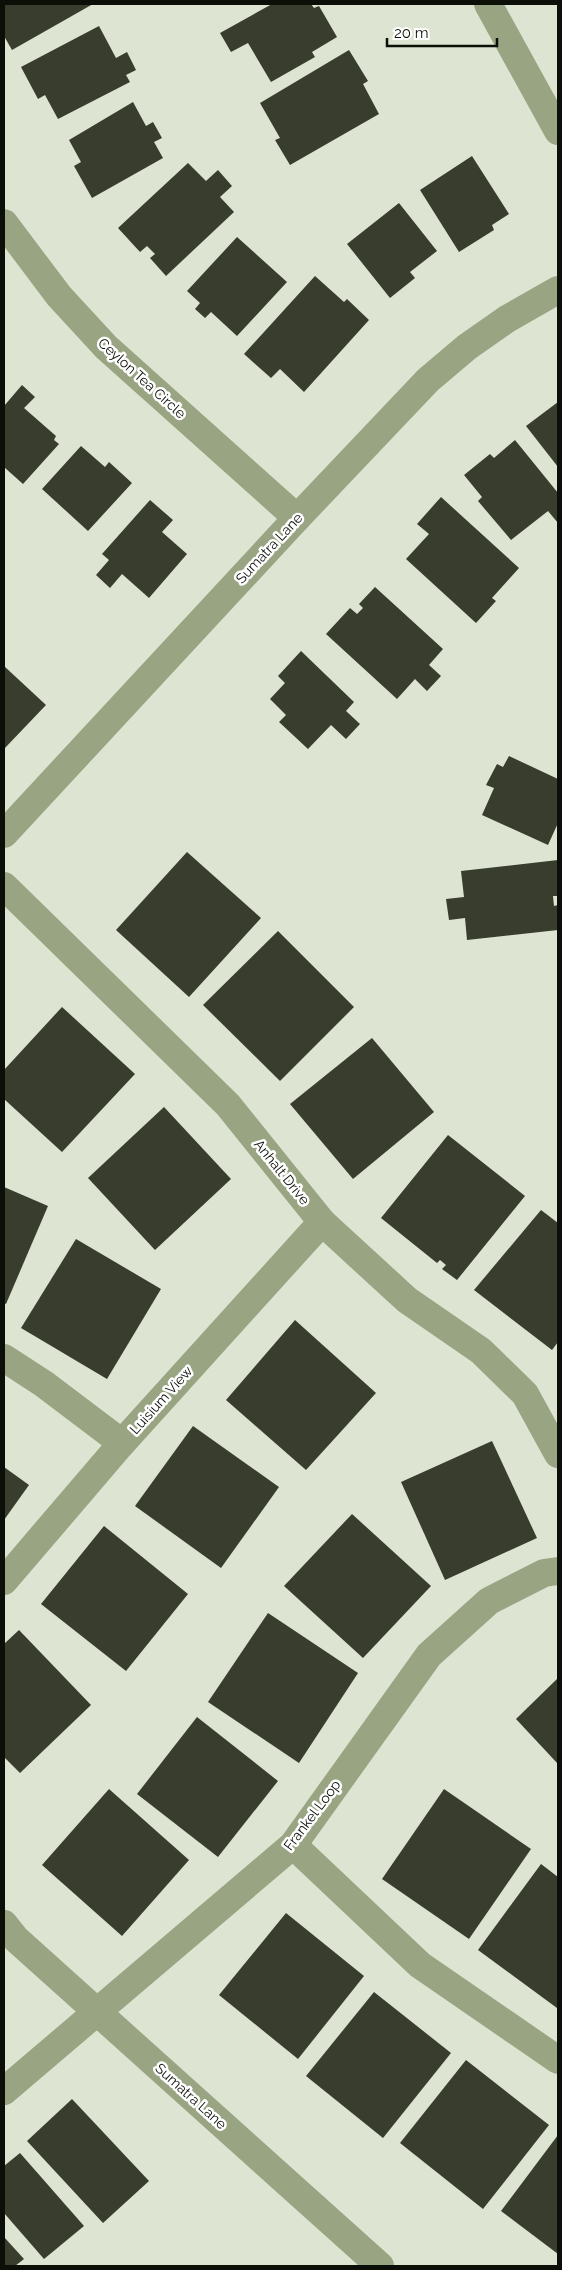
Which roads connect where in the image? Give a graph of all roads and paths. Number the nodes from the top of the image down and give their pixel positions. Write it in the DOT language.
graph roads {
  1 [pos="488,4"];
  2 [pos="558,131"];
  3 [pos="4,223"];
  4 [pos="558,290"];
  5 [pos="297,518"];
  6 [pos="4,834"];
  7 [pos="4,886"];
  8 [pos="322,1222"];
  9 [pos="4,1358"];
  10 [pos="122,1443"];
  11 [pos="558,1454"];
  12 [pos="558,1571"];
  13 [pos="4,1581"];
  14 [pos="293,1845"];
  15 [pos="4,1924"];
  16 [pos="97,2012"];
  17 [pos="558,2060"];
  18 [pos="4,2091"];
  19 [pos="380,2266"];
  1 -- 2 [label="street"];
  3 -- 5 [label="street, Ceylon Tea Circle"];
  4 -- 5 [label="street, Sumatra Lane"];
  5 -- 6 [label="street, Sumatra Lane"];
  7 -- 8 [label="street, Anhalt Drive"];
  8 -- 10 [label="street, Luisium View"];
  8 -- 11 [label="street, Anhalt Drive"];
  9 -- 10 [label="street"];
  10 -- 13 [label="street, Luisium View"];
  12 -- 14 [label="street, Frankel Loop"];
  14 -- 16 [label="street, Frankel Loop"];
  14 -- 17 [label="street"];
  15 -- 16 [label="street, Sumatra Lane"];
  16 -- 18 [label="street, Frankel Loop"];
  16 -- 19 [label="street, Sumatra Lane"];
}
